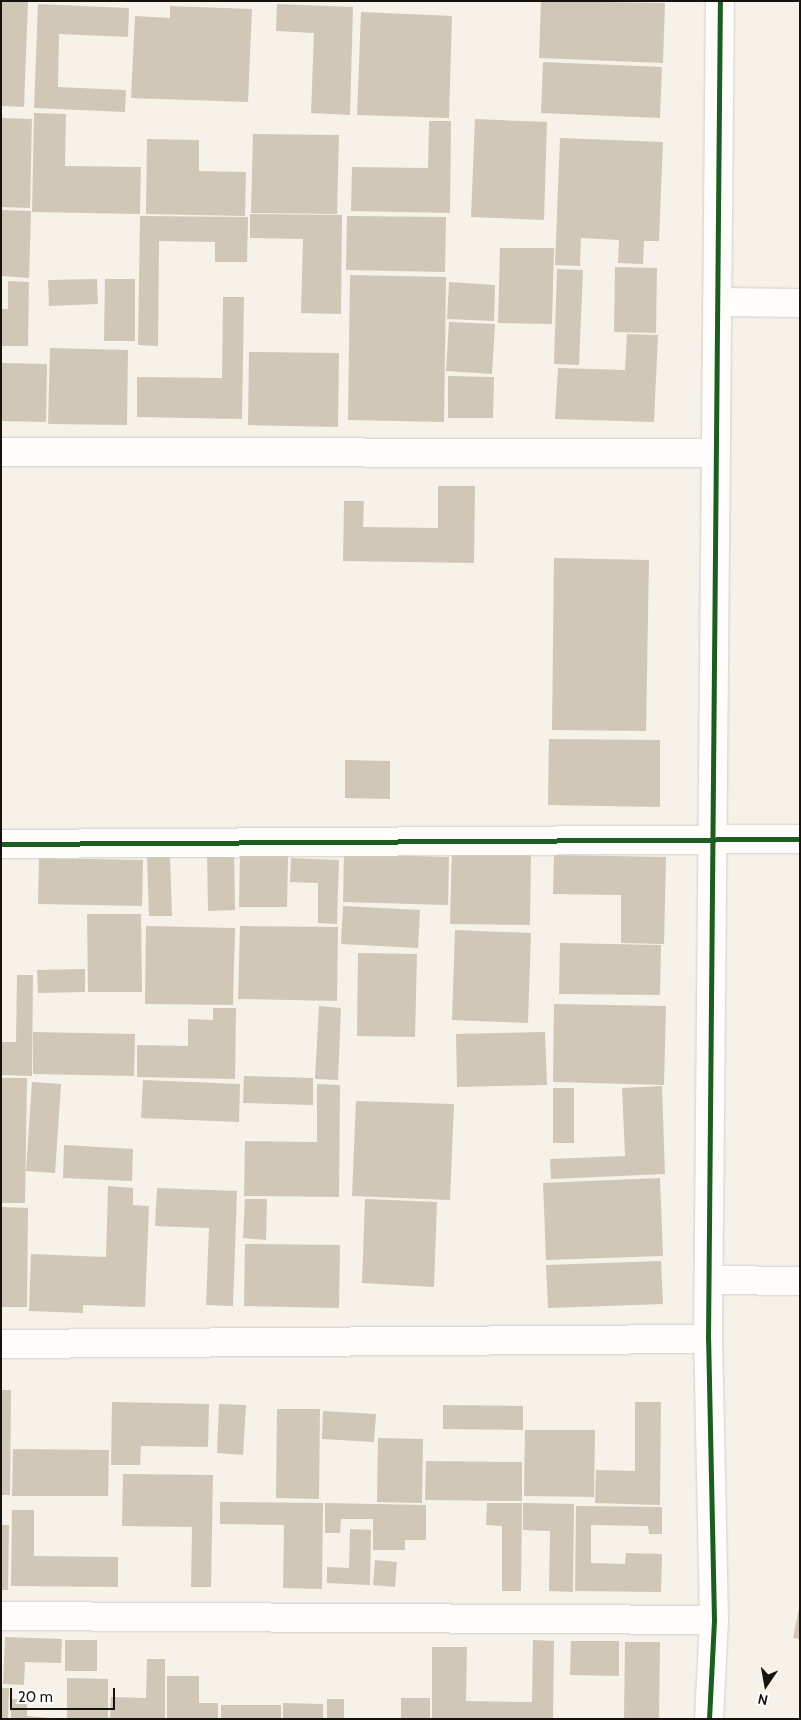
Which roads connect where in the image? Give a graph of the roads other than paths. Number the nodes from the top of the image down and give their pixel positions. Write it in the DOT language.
graph roads {
  1 [pos="720,1"];
  2 [pos="718,302"];
  3 [pos="800,303"];
  4 [pos="1,452"];
  5 [pos="716,453"];
  6 [pos="712,838"];
  7 [pos="800,839"];
  8 [pos="1,844"];
  9 [pos="709,1280"];
  10 [pos="800,1281"];
  11 [pos="708,1339"];
  12 [pos="1,1344"];
  13 [pos="1,1616"];
  14 [pos="714,1620"];
  15 [pos="709,1719"];
  1 -- 2 [label="street"];
  2 -- 3 [label="street"];
  2 -- 5 [label="street"];
  4 -- 5 [label="street"];
  5 -- 6 [label="street"];
  6 -- 7 [label="street"];
  6 -- 8 [label="street"];
  6 -- 9 [label="street"];
  9 -- 10 [label="street"];
  9 -- 11 [label="street"];
  11 -- 12 [label="street"];
  11 -- 14 [label="street"];
  13 -- 14 [label="street"];
  14 -- 15 [label="street"];
}
